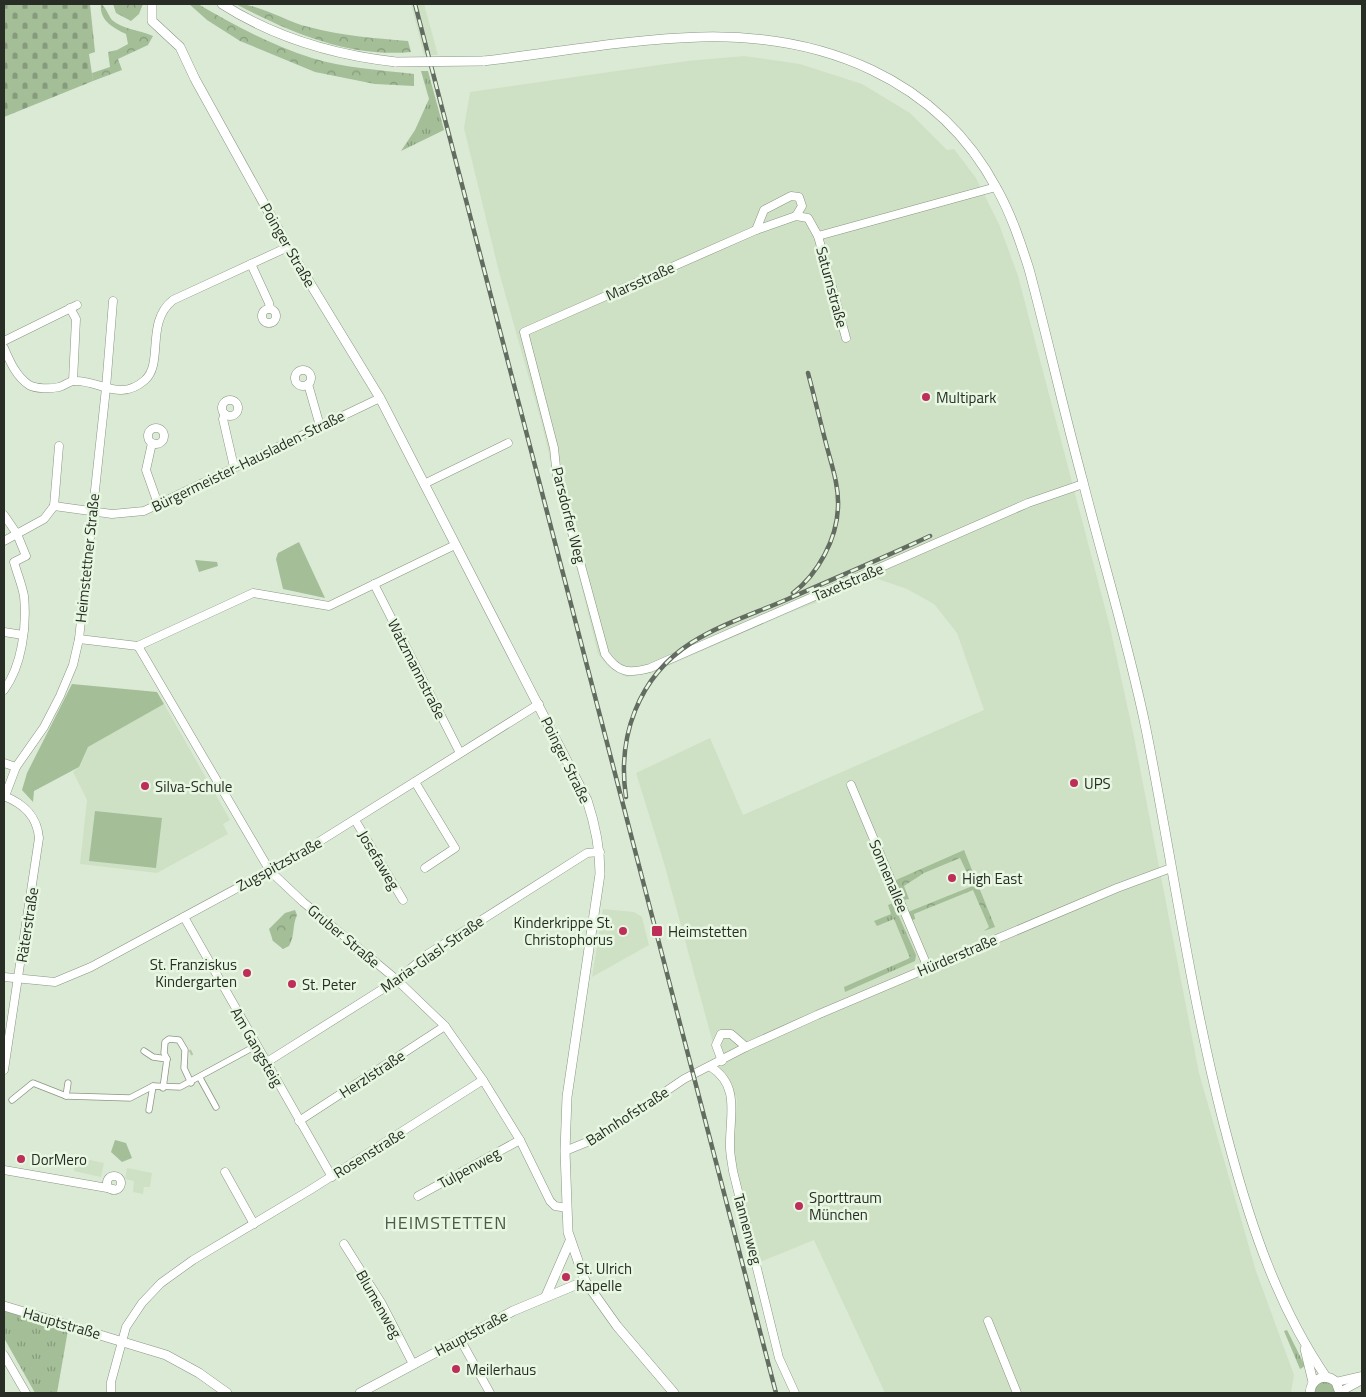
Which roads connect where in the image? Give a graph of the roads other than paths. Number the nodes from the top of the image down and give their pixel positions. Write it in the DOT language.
graph roads {
  1 [pos="222,4"];
  2 [pos="154,6"];
  3 [pos="996,187"];
  4 [pos="796,216"];
  5 [pos="756,230"];
  6 [pos="818,236"];
  7 [pos="288,247"];
  8 [pos="251,264"];
  9 [pos="113,301"];
  10 [pos="270,309"];
  11 [pos="524,332"];
  12 [pos="846,338"];
  13 [pos="4,341"];
  14 [pos="4,348"];
  15 [pos="73,381"];
  16 [pos="308,384"];
  17 [pos="106,388"];
  18 [pos="380,398"];
  19 [pos="225,414"];
  20 [pos="320,426"];
  21 [pos="152,443"];
  22 [pos="508,443"];
  23 [pos="59,446"];
  24 [pos="234,467"];
  25 [pos="424,484"];
  26 [pos="1083,484"];
  27 [pos="158,504"];
  28 [pos="54,506"];
  29 [pos="91,512"];
  30 [pos="4,515"];
  31 [pos="17,534"];
  32 [pos="4,541"];
  33 [pos="455,544"];
  34 [pos="374,584"];
  35 [pos="4,632"];
  36 [pos="23,635"];
  37 [pos="79,639"];
  38 [pos="138,646"];
  39 [pos="612,665"];
  40 [pos="4,690"];
  41 [pos="539,704"];
  42 [pos="460,753"];
  43 [pos="4,762"];
  44 [pos="16,767"];
  45 [pos="415,782"];
  46 [pos="851,785"];
  47 [pos="4,796"];
  48 [pos="355,820"];
  49 [pos="600,852"];
  50 [pos="426,868"];
  51 [pos="1170,868"];
  52 [pos="270,871"];
  53 [pos="403,900"];
  54 [pos="184,917"];
  55 [pos="928,968"];
  56 [pos="4,977"];
  57 [pos="18,979"];
  58 [pos="397,980"];
  59 [pos="445,1026"];
  60 [pos="746,1047"];
  61 [pos="250,1049"];
  62 [pos="144,1051"];
  63 [pos="167,1059"];
  64 [pos="722,1061"];
  65 [pos="266,1062"];
  66 [pos="711,1067"];
  67 [pos="4,1070"];
  68 [pos="200,1078"];
  69 [pos="484,1080"];
  70 [pos="191,1082"];
  71 [pos="68,1083"];
  72 [pos="153,1086"];
  73 [pos="164,1088"];
  74 [pos="66,1096"];
  75 [pos="78,1098"];
  76 [pos="12,1100"];
  77 [pos="77,1106"];
  78 [pos="216,1107"];
  79 [pos="150,1110"];
  80 [pos="299,1121"];
  81 [pos="520,1140"];
  82 [pos="565,1151"];
  83 [pos="4,1170"];
  84 [pos="225,1172"];
  85 [pos="332,1177"];
  86 [pos="113,1190"];
  87 [pos="418,1196"];
  88 [pos="567,1208"];
  89 [pos="254,1224"];
  90 [pos="570,1240"];
  91 [pos="344,1244"];
  92 [pos="585,1281"];
  93 [pos="546,1296"];
  94 [pos="4,1306"];
  95 [pos="988,1321"];
  96 [pos="460,1339"];
  97 [pos="122,1340"];
  98 [pos="1304,1344"];
  99 [pos="4,1355"];
  100 [pos="413,1364"];
  101 [pos="1326,1377"];
  102 [pos="1362,1378"];
  103 [pos="1313,1382"];
  104 [pos="1336,1382"];
  105 [pos="1340,1392"];
  106 [pos="26,1393"];
  107 [pos="111,1393"];
  108 [pos="227,1393"];
  109 [pos="360,1393"];
  110 [pos="490,1393"];
  111 [pos="674,1393"];
  112 [pos="795,1393"];
  113 [pos="1017,1393"];
  114 [pos="1310,1393"];
  1 -- 3 [label="street, bridge"];
  2 -- 7 [label="street, Poinger Straße"];
  3 -- 6 [label="street"];
  3 -- 26 [label="street"];
  4 -- 5 [label="street, Marsstraße"];
  4 -- 5 [label="street"];
  4 -- 6 [label="street"];
  5 -- 11 [label="street, Marsstraße"];
  6 -- 12 [label="street, Saturnstraße"];
  7 -- 8 [label="street"];
  7 -- 18 [label="street, Poinger Straße"];
  8 -- 10 [label="street"];
  8 -- 17 [label="street"];
  9 -- 17 [label="street, Heimstettner Straße"];
  11 -- 39 [label="street, Parsdorfer Weg"];
  13 -- 15 [label="street"];
  14 -- 15 [label="street"];
  15 -- 17 [label="street"];
  16 -- 20 [label="street"];
  17 -- 29 [label="street, Heimstettner Straße"];
  18 -- 20 [label="street, Bürgermeister-Hausladen-Straße"];
  18 -- 25 [label="street, Poinger Straße"];
  19 -- 24 [label="street"];
  20 -- 24 [label="street, Bürgermeister-Hausladen-Straße"];
  21 -- 27 [label="street"];
  22 -- 25 [label="street"];
  23 -- 28 [label="street"];
  24 -- 27 [label="street, Bürgermeister-Hausladen-Straße"];
  25 -- 33 [label="street, Poinger Straße"];
  26 -- 39 [label="street, Taxetstraße"];
  26 -- 51 [label="street"];
  27 -- 29 [label="street, Bürgermeister-Hausladen-Straße"];
  28 -- 29 [label="street, Bürgermeister-Hausladen-Straße"];
  28 -- 31 [label="street"];
  29 -- 37 [label="street, Heimstettner Straße"];
  30 -- 31 [label="street"];
  31 -- 32 [label="street"];
  31 -- 36 [label="street"];
  33 -- 34 [label="street"];
  33 -- 41 [label="street, Poinger Straße"];
  34 -- 38 [label="street"];
  34 -- 42 [label="street, Watzmannstraße"];
  35 -- 36 [label="street"];
  36 -- 40 [label="street"];
  37 -- 38 [label="street"];
  37 -- 44 [label="street, Heimstettner Straße"];
  38 -- 52 [label="street, Gruber Straße"];
  41 -- 42 [label="street, Zugspitzstraße"];
  41 -- 49 [label="street, Poinger Straße"];
  42 -- 45 [label="street, Zugspitzstraße"];
  43 -- 44 [label="street"];
  44 -- 47 [label="street, Heimstettner Straße"];
  45 -- 48 [label="street, Zugspitzstraße"];
  45 -- 50 [label="street"];
  46 -- 55 [label="street, Sonnenallee"];
  47 -- 57 [label="street, Räterstraße"];
  48 -- 52 [label="street, Zugspitzstraße"];
  48 -- 53 [label="street, Josefaweg"];
  49 -- 58 [label="street, Maria-Glasl-Straße"];
  49 -- 82 [label="street, Poinger Straße"];
  51 -- 55 [label="street, Hürderstraße"];
  51 -- 98 [label="street"];
  52 -- 54 [label="street, Zugspitzstraße"];
  52 -- 58 [label="street, Gruber Straße"];
  54 -- 57 [label="street, Zugspitzstraße"];
  54 -- 65 [label="street, Am Gangsteig"];
  55 -- 60 [label="street, Hürderstraße"];
  56 -- 57 [label="street, Zugspitzstraße"];
  57 -- 67 [label="street, Räterstraße"];
  58 -- 59 [label="street, Gruber Straße"];
  58 -- 65 [label="street, Maria-Glasl-Straße"];
  59 -- 69 [label="street, Gruber Straße"];
  59 -- 80 [label="street, Herzlstraße"];
  60 -- 64 [label="street, Hürderstraße"];
  60 -- 64 [label="street"];
  61 -- 68 [label="street"];
  62 -- 63 [label="street"];
  63 -- 70 [label="street"];
  63 -- 73 [label="street"];
  64 -- 66 [label="street, Hürderstraße"];
  65 -- 80 [label="street, Am Gangsteig"];
  66 -- 82 [label="street, Bahnhofstraße"];
  66 -- 112 [label="street, Tannenweg"];
  68 -- 70 [label="street"];
  68 -- 78 [label="street"];
  69 -- 81 [label="street, Gruber Straße"];
  69 -- 85 [label="street, Rosenstraße"];
  70 -- 73 [label="street"];
  71 -- 74 [label="street"];
  72 -- 73 [label="street"];
  72 -- 75 [label="street"];
  72 -- 79 [label="street"];
  74 -- 75 [label="street"];
  74 -- 76 [label="street"];
  75 -- 77 [label="street"];
  80 -- 85 [label="street, Am Gangsteig"];
  81 -- 87 [label="street, Tulpenweg"];
  81 -- 88 [label="street, Gruber Straße"];
  82 -- 88 [label="street"];
  83 -- 86 [label="street"];
  84 -- 89 [label="street"];
  85 -- 89 [label="street, Rosenstraße"];
  88 -- 90 [label="street"];
  89 -- 97 [label="street, Rosenstraße"];
  90 -- 92 [label="street"];
  90 -- 93 [label="street"];
  91 -- 100 [label="street, Blumenweg"];
  92 -- 93 [label="street, Hauptstraße"];
  92 -- 111 [label="street"];
  93 -- 96 [label="street, Hauptstraße"];
  94 -- 97 [label="street, Hauptstraße"];
  95 -- 113 [label="street"];
  96 -- 100 [label="street, Hauptstraße"];
  96 -- 110 [label="street"];
  97 -- 107 [label="street, Rosenstraße"];
  97 -- 108 [label="street, Hauptstraße"];
  98 -- 101 [label="street"];
  98 -- 103 [label="street"];
  99 -- 106 [label="street"];
  100 -- 109 [label="street, Hauptstraße"];
  101 -- 103 [label="street"];
  101 -- 104 [label="street"];
  102 -- 104 [label="street"];
  102 -- 105 [label="street"];
  103 -- 114 [label="street"];
  104 -- 105 [label="street"];
}
